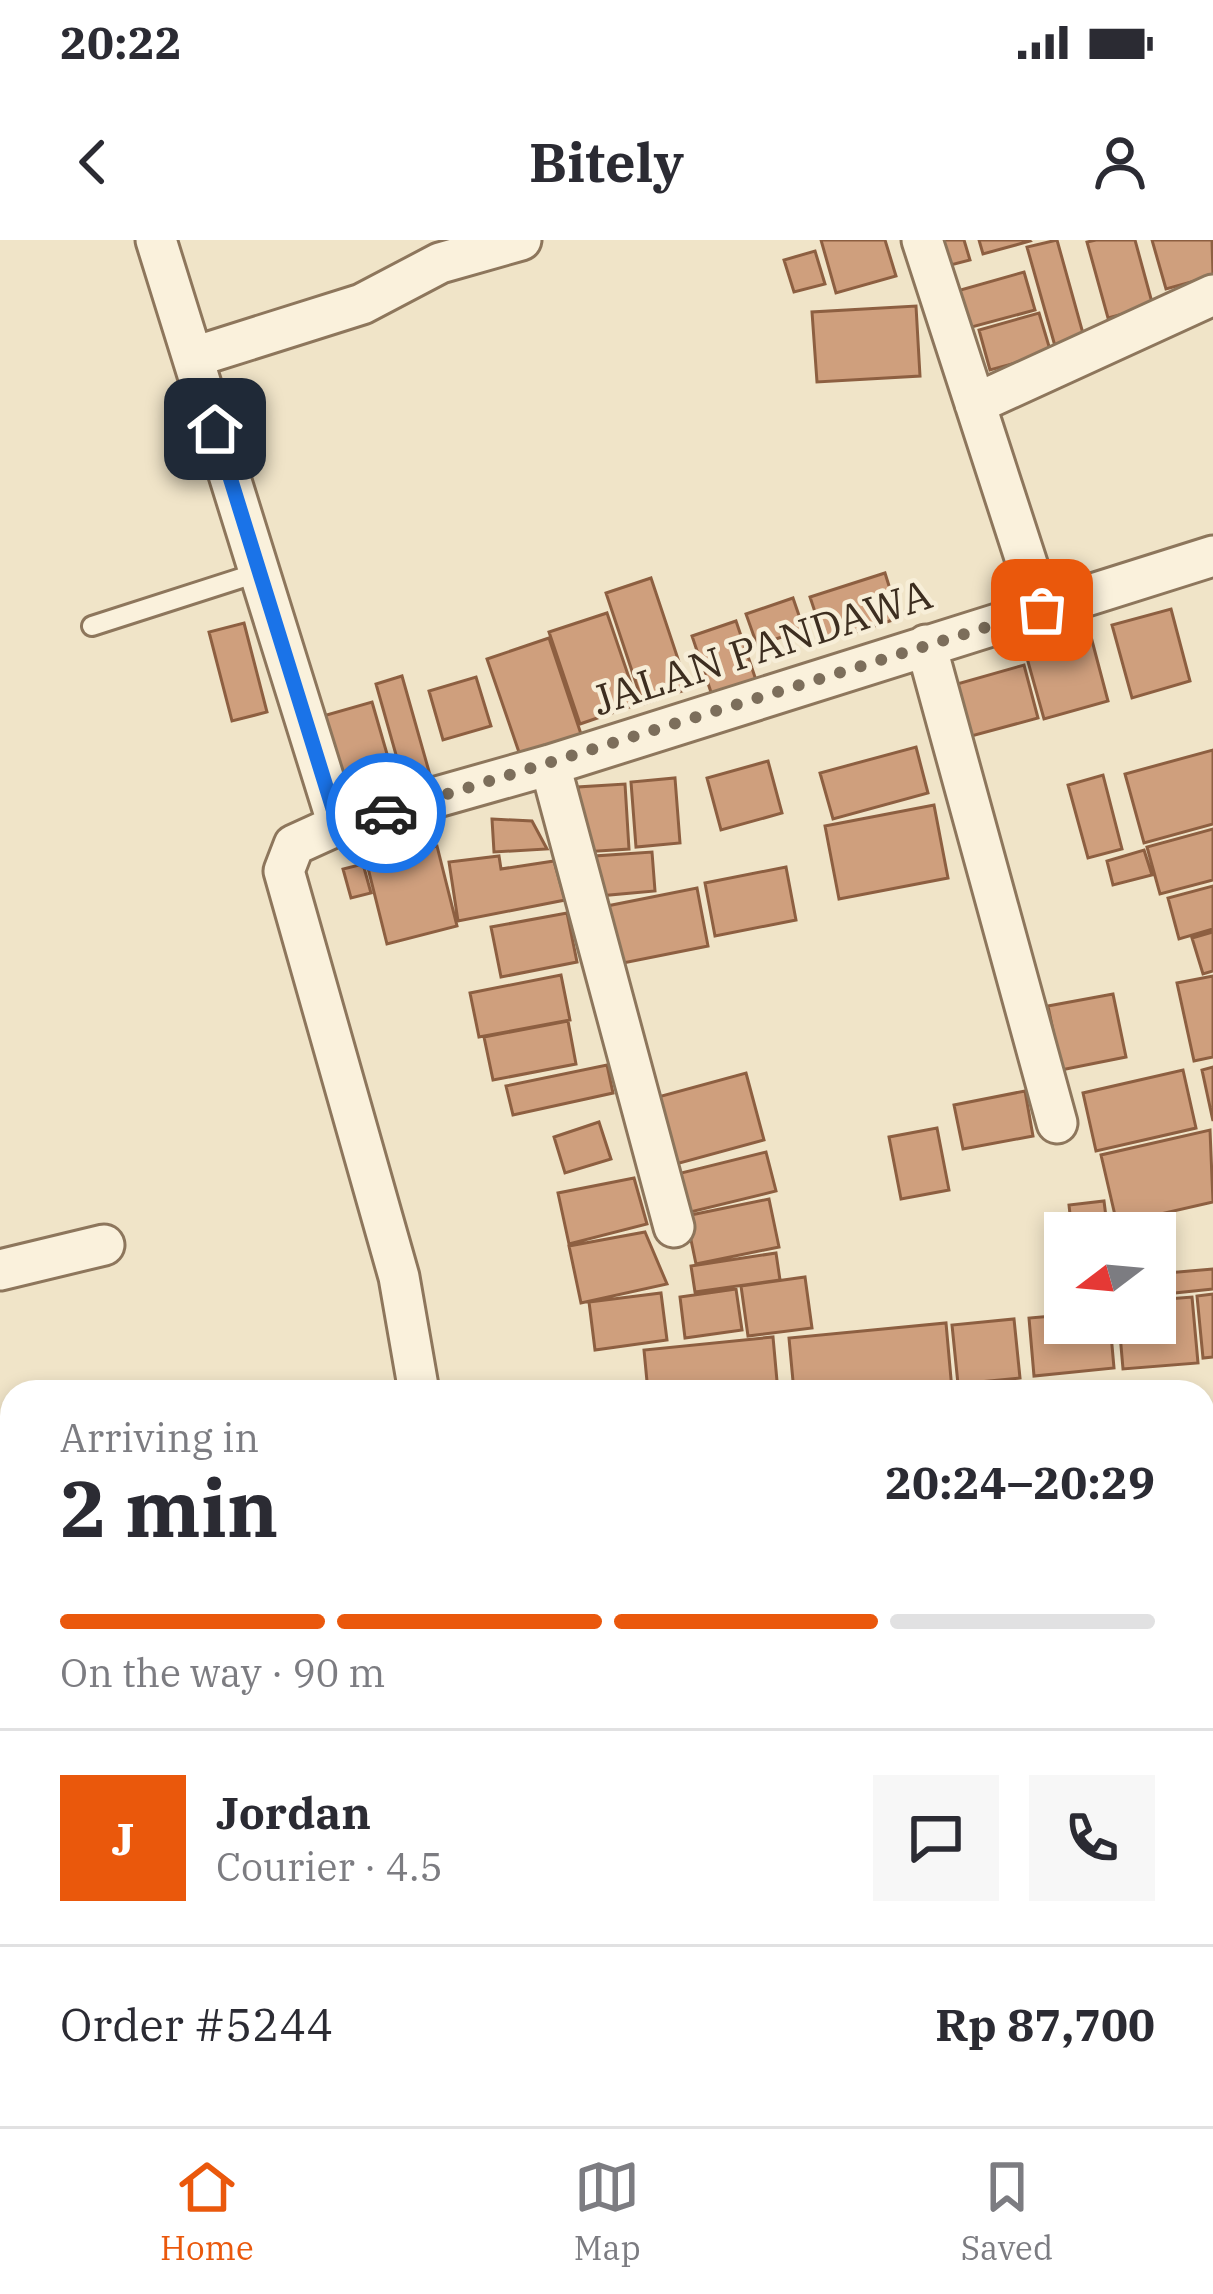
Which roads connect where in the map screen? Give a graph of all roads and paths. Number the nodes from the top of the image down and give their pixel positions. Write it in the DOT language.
graph roads {
  1 [pos="156,240"];
  2 [pos="520,240"];
  3 [pos="922,240"];
  4 [pos="1213,295"];
  5 [pos="194,357"];
  6 [pos="975,404"];
  7 [pos="1213,556"];
  8 [pos="260,572"];
  9 [pos="1042,610"];
  10 [pos="92,626"];
  11 [pos="926,645"];
  12 [pos="550,765"];
  13 [pos="338,825"];
  14 [pos="1057,1123"];
  15 [pos="674,1227"];
  16 [pos="104,1245"];
  17 [pos="0,1270"];
  18 [pos="417,1380"];
  1 -- 5 [label="street"];
  2 -- 5 [label="street"];
  3 -- 6 [label="street"];
  4 -- 6 [label="street"];
  5 -- 8 [label="street"];
  6 -- 9 [label="street"];
  7 -- 9 [label="street, JALAN PANDAWA"];
  8 -- 10 [label="lane"];
  8 -- 13 [label="street"];
  9 -- 11 [label="street, JALAN PANDAWA"];
  11 -- 12 [label="street, JALAN PANDAWA"];
  11 -- 14 [label="street"];
  12 -- 13 [label="street, JALAN PANDAWA"];
  12 -- 15 [label="street"];
  13 -- 18 [label="street, JALAN PANDAWA"];
  16 -- 17 [label="street"];
}
